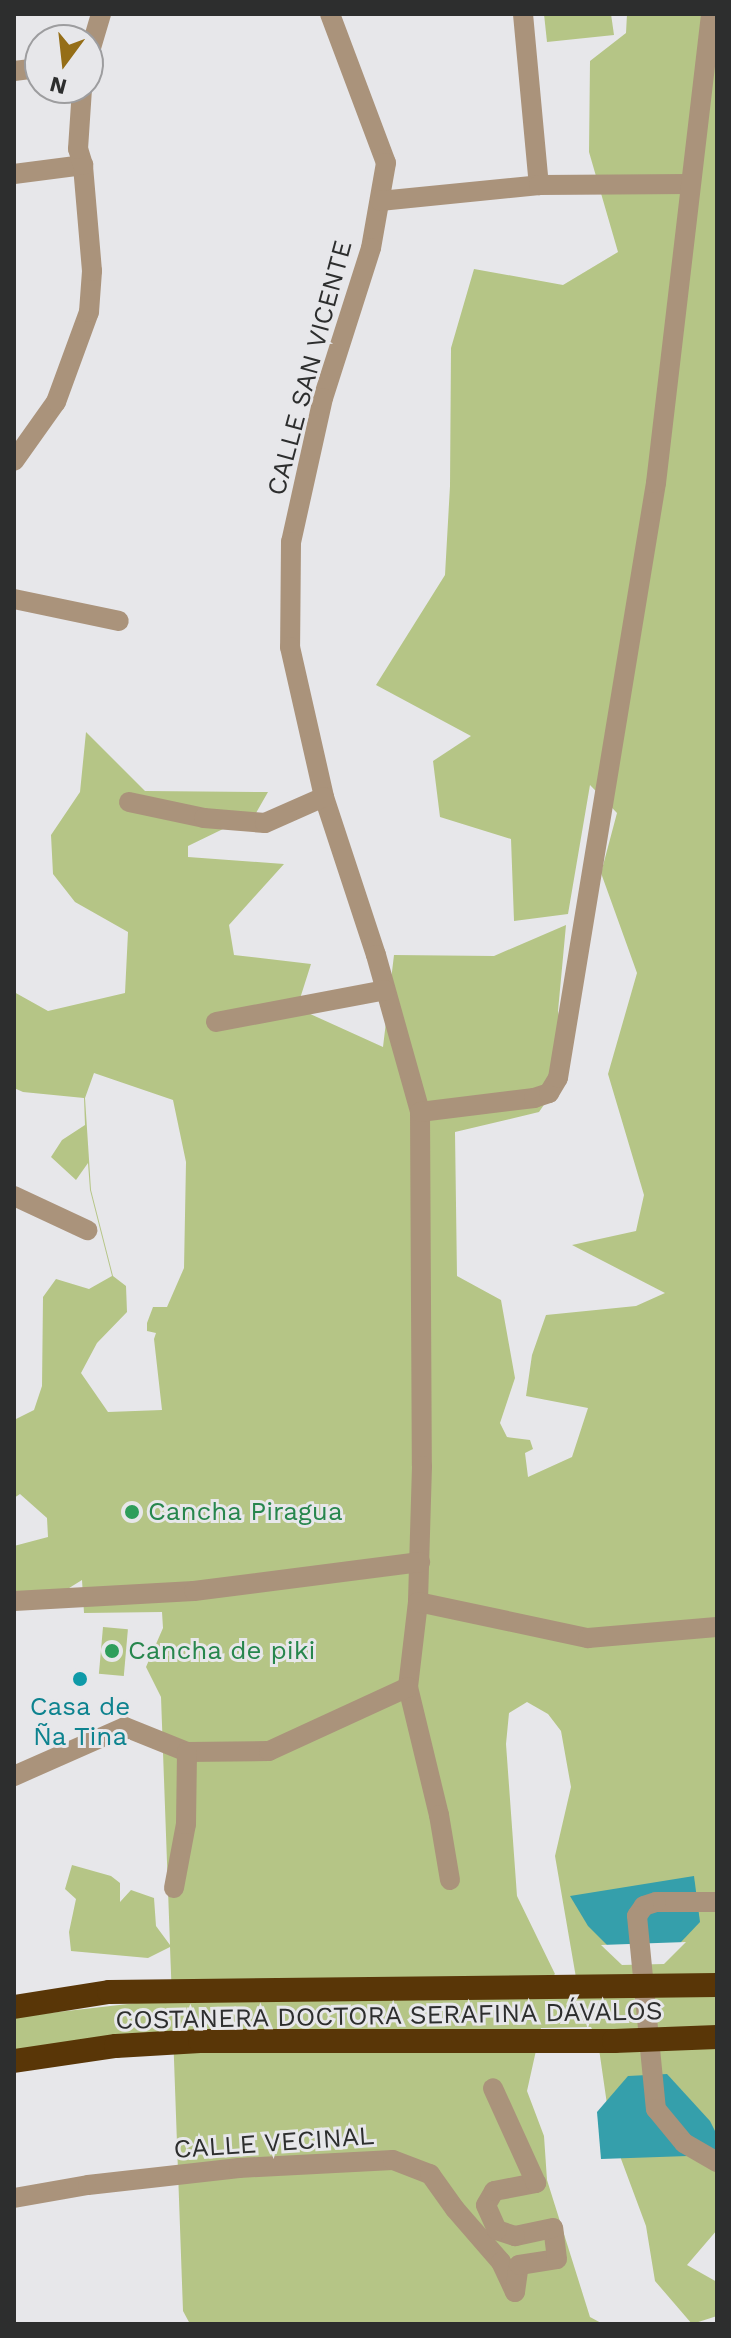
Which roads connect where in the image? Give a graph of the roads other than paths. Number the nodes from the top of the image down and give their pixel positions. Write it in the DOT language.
graph roads {
  1 [pos="330,14"];
  2 [pos="523,14"];
  3 [pos="711,14"];
  4 [pos="81,104"];
  5 [pos="83,165"];
  6 [pos="14,174"];
  7 [pos="690,184"];
  8 [pos="539,185"];
  9 [pos="380,201"];
  10 [pos="14,461"];
  11 [pos="14,599"];
  12 [pos="119,621"];
  13 [pos="324,797"];
  14 [pos="129,802"];
  15 [pos="385,990"];
  16 [pos="216,1022"];
  17 [pos="420,1112"];
  18 [pos="14,1196"];
  19 [pos="87,1230"];
  20 [pos="420,1562"];
  21 [pos="14,1601"];
  22 [pos="418,1602"];
  23 [pos="717,1627"];
  24 [pos="408,1687"];
  25 [pos="187,1752"];
  26 [pos="14,1776"];
  27 [pos="450,1880"];
  28 [pos="174,1888"];
  29 [pos="717,1902"];
  30 [pos="717,1985"];
  31 [pos="14,2007"];
  32 [pos="717,2037"];
  33 [pos="14,2061"];
  34 [pos="493,2088"];
  35 [pos="717,2162"];
  36 [pos="14,2198"];
  1 -- 9 [label="street, CALLE SAN VICENTE"];
  2 -- 8 [label="street"];
  3 -- 7 [label="street"];
  4 -- 5 [label="street"];
  5 -- 6 [label="street"];
  5 -- 10 [label="street"];
  7 -- 8 [label="street"];
  7 -- 17 [label="street"];
  8 -- 9 [label="street"];
  9 -- 13 [label="street, CALLE SAN VICENTE"];
  11 -- 12 [label="street"];
  13 -- 14 [label="street"];
  13 -- 15 [label="street, CALLE SAN VICENTE"];
  15 -- 16 [label="street"];
  15 -- 17 [label="street, CALLE SAN VICENTE"];
  17 -- 20 [label="street, CALLE SAN VICENTE"];
  18 -- 19 [label="street"];
  20 -- 21 [label="street"];
  20 -- 22 [label="street, CALLE SAN VICENTE"];
  22 -- 23 [label="street"];
  22 -- 24 [label="street, CALLE SAN VICENTE"];
  24 -- 25 [label="street"];
  24 -- 27 [label="street"];
  25 -- 26 [label="street"];
  25 -- 28 [label="street"];
  29 -- 35 [label="street"];
  30 -- 31 [label="highway, COSTANERA DOCTORA SERAFINA DÁVALOS"];
  32 -- 33 [label="highway, COSTANERA DOCTORA SERAFINA DÁVALOS"];
  34 -- 36 [label="street, CALLE VECINAL"];
}
